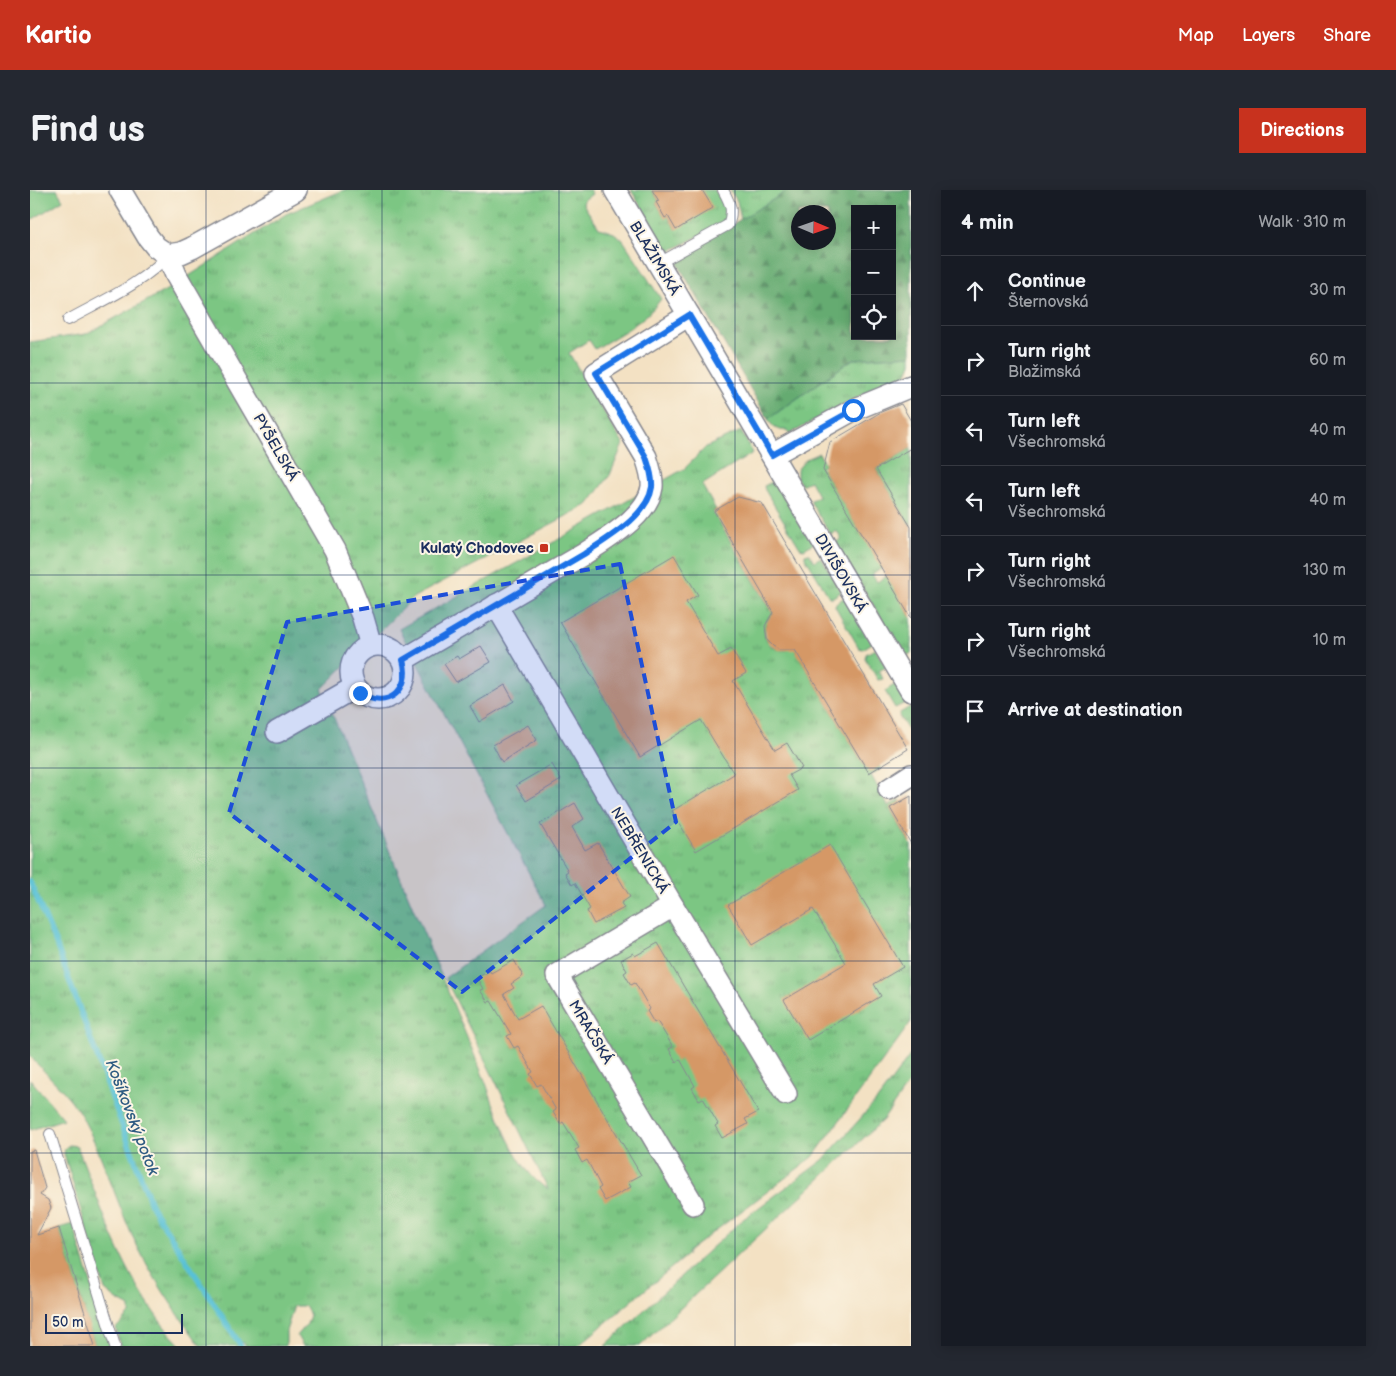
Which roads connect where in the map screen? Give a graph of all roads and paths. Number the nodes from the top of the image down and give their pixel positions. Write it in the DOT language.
graph roads {
  1 [pos="120,190"];
  2 [pos="296,190"];
  3 [pos="615,190"];
  4 [pos="723,190"];
  5 [pos="168,255"];
  6 [pos="659,263"];
  7 [pos="689,315"];
  8 [pos="68,320"];
  9 [pos="911,386"];
  10 [pos="772,455"];
  11 [pos="496,605"];
  12 [pos="371,646"];
  13 [pos="403,660"];
  14 [pos="355,687"];
  15 [pos="911,691"];
  16 [pos="277,732"];
  17 [pos="911,775"];
  18 [pos="889,789"];
  19 [pos="673,906"];
  20 [pos="786,1094"];
  21 [pos="50,1134"];
  22 [pos="693,1204"];
  23 [pos="114,1346"];
  1 -- 5 [label="street, PYŠELSKÁ"];
  2 -- 5 [label="street"];
  3 -- 6 [label="street, BLAŽIMSKÁ"];
  4 -- 6 [label="lane"];
  5 -- 8 [label="lane"];
  5 -- 12 [label="street, PYŠELSKÁ"];
  6 -- 7 [label="street, BLAŽIMSKÁ"];
  7 -- 10 [label="street, BLAŽIMSKÁ"];
  7 -- 11 [label="street"];
  9 -- 10 [label="street"];
  10 -- 15 [label="street, DIVIŠOVSKÁ"];
  11 -- 13 [label="street"];
  11 -- 19 [label="street, NEBŘENICKÁ"];
  12 -- 13 [label="street"];
  12 -- 14 [label="street"];
  13 -- 14 [label="street"];
  14 -- 16 [label="street"];
  17 -- 18 [label="street"];
  19 -- 20 [label="street, NEBŘENICKÁ"];
  19 -- 22 [label="street, MRAČSKÁ"];
  21 -- 23 [label="lane"];
}
